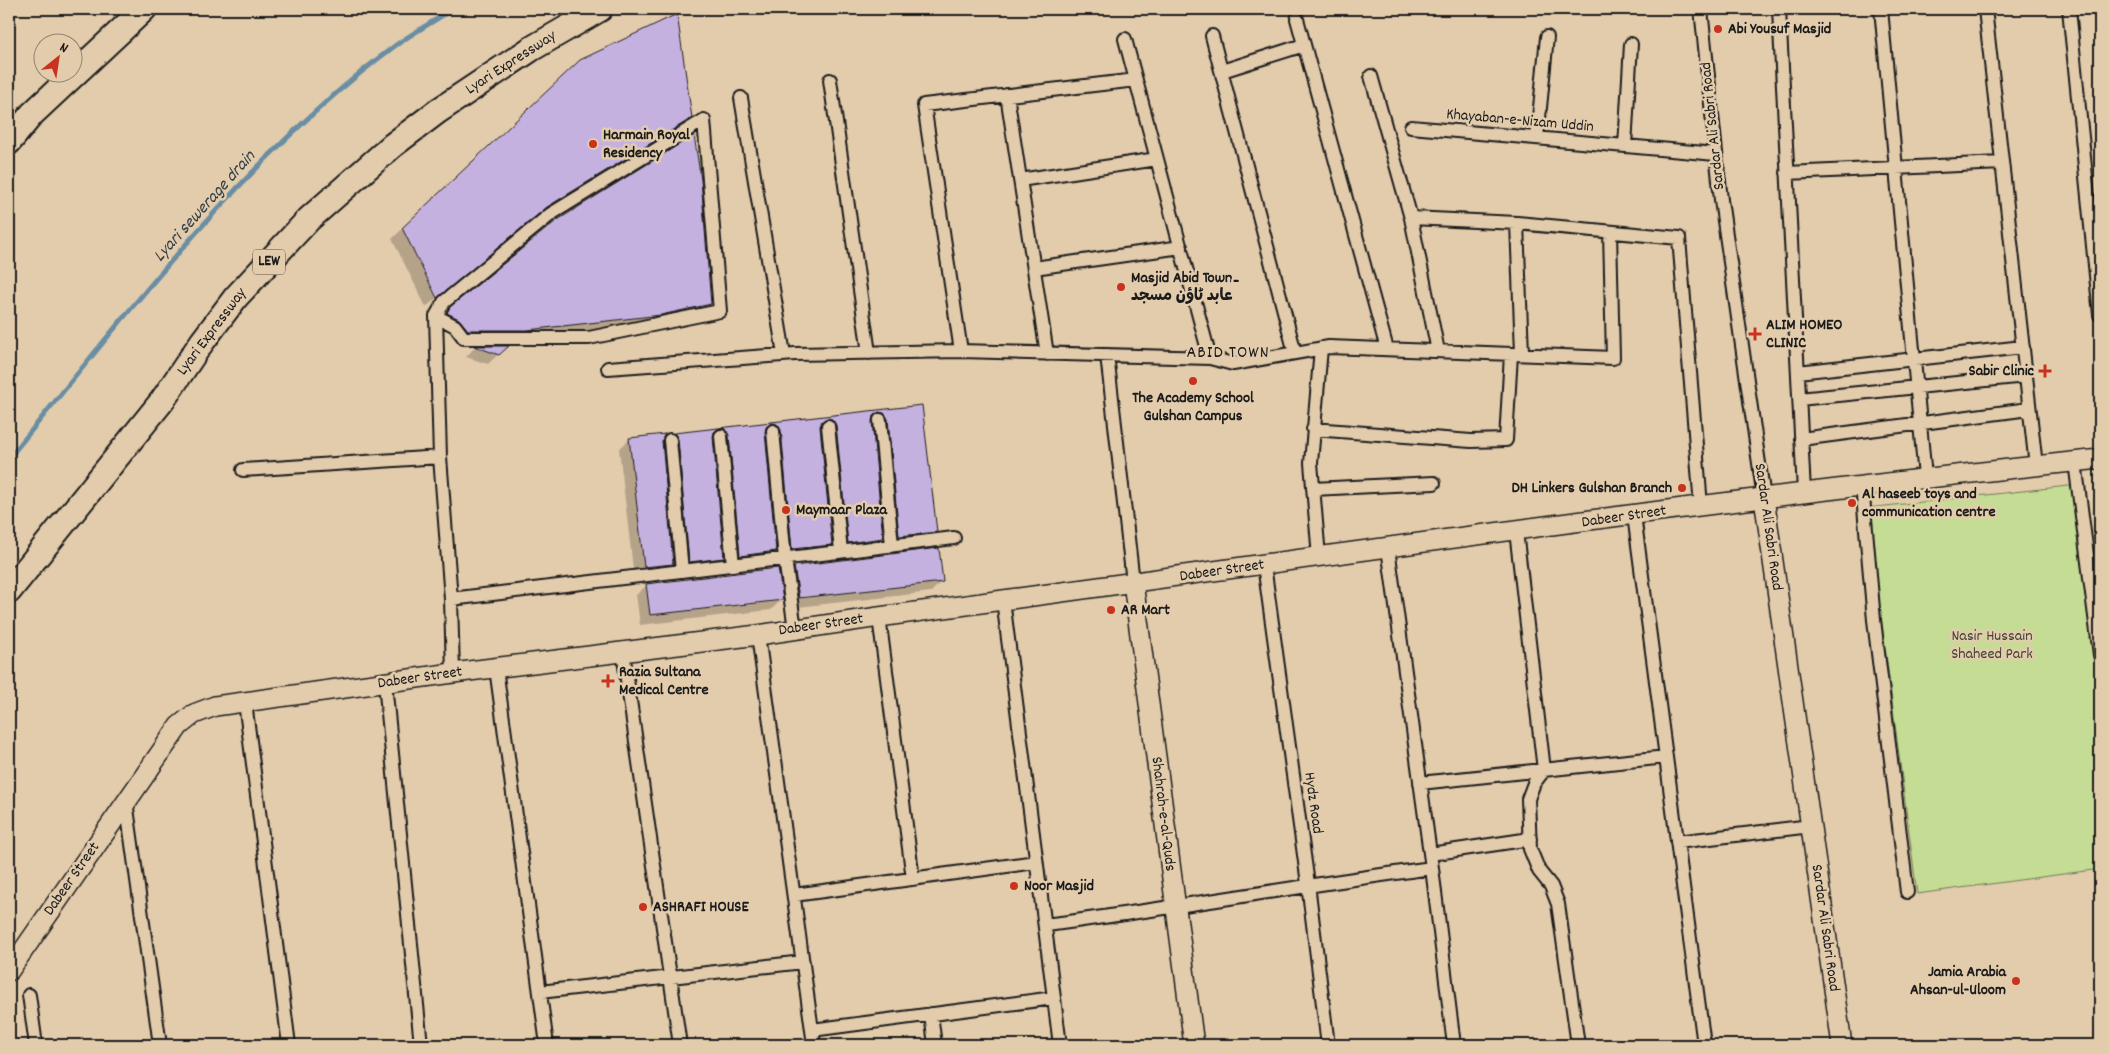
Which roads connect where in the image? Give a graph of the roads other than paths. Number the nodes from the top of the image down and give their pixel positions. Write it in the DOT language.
graph roads {
  1 [pos="144,9"];
  2 [pos="600,9"];
  3 [pos="1701,9"];
  4 [pos="1779,9"];
  5 [pos="1882,9"];
  6 [pos="1985,9"];
  7 [pos="2069,9"];
  8 [pos="1297,19"];
  9 [pos="1212,36"];
  10 [pos="1547,37"];
  11 [pos="1125,39"];
  12 [pos="1630,44"];
  13 [pos="1304,45"];
  14 [pos="1222,72"];
  15 [pos="1371,76"];
  16 [pos="830,80"];
  17 [pos="1136,80"];
  18 [pos="1007,95"];
  19 [pos="742,98"];
  20 [pos="1411,127"];
  21 [pos="1537,138"];
  22 [pos="9,142"];
  23 [pos="1625,146"];
  24 [pos="1716,154"];
  25 [pos="1157,159"];
  26 [pos="2002,163"];
  27 [pos="1896,168"];
  28 [pos="1788,173"];
  29 [pos="1020,180"];
  30 [pos="1412,218"];
  31 [pos="1517,224"];
  32 [pos="1610,232"];
  33 [pos="1181,247"];
  34 [pos="1034,268"];
  35 [pos="2100,315"];
  36 [pos="436,316"];
  37 [pos="2022,346"];
  38 [pos="1321,348"];
  39 [pos="1387,349"];
  40 [pos="1438,350"];
  41 [pos="960,351"];
  42 [pos="869,353"];
  43 [pos="1295,353"];
  44 [pos="1516,353"];
  45 [pos="784,354"];
  46 [pos="1047,354"];
  47 [pos="1107,355"];
  48 [pos="1210,358"];
  49 [pos="1914,359"];
  50 [pos="608,368"];
  51 [pos="1798,372"];
  52 [pos="2026,376"];
  53 [pos="1917,387"];
  54 [pos="1799,398"];
  55 [pos="2029,409"];
  56 [pos="880,420"];
  57 [pos="1920,423"];
  58 [pos="828,426"];
  59 [pos="1313,429"];
  60 [pos="773,431"];
  61 [pos="721,436"];
  62 [pos="1801,439"];
  63 [pos="670,440"];
  64 [pos="440,457"];
  65 [pos="2100,459"];
  66 [pos="2075,462"];
  67 [pos="2036,466"];
  68 [pos="242,470"];
  69 [pos="1925,477"];
  70 [pos="1434,483"];
  71 [pos="1862,485"];
  72 [pos="1313,489"];
  73 [pos="1804,492"];
  74 [pos="1764,498"];
  75 [pos="1701,506"];
  76 [pos="1634,515"];
  77 [pos="1516,531"];
  78 [pos="954,538"];
  79 [pos="892,545"];
  80 [pos="1388,548"];
  81 [pos="841,551"];
  82 [pos="1319,558"];
  83 [pos="785,559"];
  84 [pos="733,565"];
  85 [pos="1264,565"];
  86 [pos="682,571"];
  87 [pos="1134,582"];
  88 [pos="9,591"];
  89 [pos="451,599"];
  90 [pos="1003,600"];
  91 [pos="879,617"];
  92 [pos="795,629"];
  93 [pos="758,635"];
  94 [pos="623,652"];
  95 [pos="2100,655"];
  96 [pos="496,668"];
  97 [pos="453,673"];
  98 [pos="385,683"];
  99 [pos="245,702"];
  100 [pos="1666,758"];
  101 [pos="1544,770"];
  102 [pos="1420,783"];
  103 [pos="126,801"];
  104 [pos="1811,826"];
  105 [pos="1530,839"];
  106 [pos="1677,842"];
  107 [pos="1430,854"];
  108 [pos="1036,862"];
  109 [pos="1432,868"];
  110 [pos="913,879"];
  111 [pos="1308,884"];
  112 [pos="1907,892"];
  113 [pos="794,895"];
  114 [pos="1175,908"];
  115 [pos="1046,925"];
  116 [pos="803,962"];
  117 [pos="9,971"];
  118 [pos="670,977"];
  119 [pos="540,992"];
  120 [pos="29,995"];
  121 [pos="1054,998"];
  122 [pos="931,1014"];
  123 [pos="812,1030"];
  124 [pos="36,1045"];
  125 [pos="160,1045"];
  126 [pos="289,1045"];
  127 [pos="421,1045"];
  128 [pos="545,1045"];
  129 [pos="680,1045"];
  130 [pos="814,1045"];
  131 [pos="935,1045"];
  132 [pos="1060,1045"];
  133 [pos="1194,1045"];
  134 [pos="1328,1045"];
  135 [pos="1454,1045"];
  136 [pos="1578,1045"];
  137 [pos="1704,1045"];
  138 [pos="1842,1045"];
  1 -- 22 [label="highway"];
  2 -- 88 [label="highway, Lyari Expressway / LEW"];
  3 -- 24 [label="street, Sardar Ali Sabri Road"];
  4 -- 28 [label="street"];
  5 -- 27 [label="street"];
  6 -- 26 [label="street"];
  7 -- 35 [label="street"];
  8 -- 13 [label="street"];
  9 -- 14 [label="street"];
  10 -- 21 [label="street"];
  11 -- 17 [label="street"];
  12 -- 23 [label="street"];
  13 -- 14 [label="street"];
  13 -- 39 [label="street"];
  14 -- 43 [label="street"];
  15 -- 30 [label="street"];
  16 -- 42 [label="street"];
  17 -- 18 [label="street"];
  17 -- 25 [label="street"];
  18 -- 29 [label="street"];
  18 -- 41 [label="street"];
  19 -- 45 [label="street"];
  20 -- 21 [label="street, Khayaban-e-Nizam Uddin"];
  21 -- 23 [label="street, Khayaban-e-Nizam Uddin"];
  23 -- 24 [label="street, Khayaban-e-Nizam Uddin"];
  24 -- 74 [label="street, Sardar Ali Sabri Road"];
  25 -- 29 [label="street"];
  25 -- 33 [label="street"];
  26 -- 27 [label="street"];
  26 -- 37 [label="street"];
  27 -- 28 [label="street"];
  27 -- 49 [label="street"];
  28 -- 51 [label="street"];
  29 -- 34 [label="street"];
  30 -- 31 [label="street"];
  30 -- 40 [label="street"];
  31 -- 32 [label="street"];
  31 -- 44 [label="street"];
  32 -- 44 [label="street"];
  32 -- 75 [label="street"];
  33 -- 34 [label="street"];
  33 -- 48 [label="street"];
  34 -- 46 [label="street"];
  36 -- 36 [label="street"];
  36 -- 64 [label="street"];
  37 -- 49 [label="street"];
  37 -- 52 [label="street"];
  38 -- 39 [label="street"];
  38 -- 43 [label="street"];
  38 -- 59 [label="street"];
  39 -- 40 [label="street"];
  40 -- 44 [label="street"];
  41 -- 42 [label="street"];
  41 -- 46 [label="street"];
  42 -- 45 [label="street"];
  43 -- 48 [label="street"];
  44 -- 59 [label="street"];
  45 -- 50 [label="street"];
  46 -- 47 [label="street"];
  47 -- 48 [label="street"];
  47 -- 87 [label="street"];
  49 -- 51 [label="street"];
  49 -- 53 [label="street"];
  51 -- 54 [label="street"];
  52 -- 53 [label="street"];
  52 -- 55 [label="street"];
  53 -- 54 [label="street"];
  53 -- 57 [label="street"];
  54 -- 62 [label="street"];
  55 -- 57 [label="street"];
  55 -- 67 [label="street"];
  56 -- 79 [label="street"];
  57 -- 62 [label="street"];
  57 -- 69 [label="street"];
  58 -- 81 [label="street"];
  59 -- 72 [label="street"];
  60 -- 83 [label="street"];
  61 -- 84 [label="street"];
  62 -- 73 [label="street"];
  63 -- 86 [label="street"];
  64 -- 68 [label="street"];
  64 -- 89 [label="street"];
  65 -- 66 [label="street, Dabeer Street"];
  66 -- 67 [label="street, Dabeer Street"];
  66 -- 95 [label="street"];
  67 -- 69 [label="street, Dabeer Street"];
  69 -- 71 [label="street, Dabeer Street"];
  70 -- 72 [label="street"];
  71 -- 73 [label="street, Dabeer Street"];
  71 -- 112 [label="street"];
  72 -- 82 [label="street"];
  73 -- 74 [label="street, Dabeer Street"];
  74 -- 75 [label="street, Dabeer Street"];
  74 -- 104 [label="street, Sardar Ali Sabri Road"];
  75 -- 76 [label="street, Dabeer Street"];
  76 -- 77 [label="street, Dabeer Street"];
  76 -- 100 [label="street"];
  77 -- 80 [label="street, Dabeer Street"];
  77 -- 101 [label="street"];
  78 -- 79 [label="street"];
  79 -- 81 [label="street"];
  80 -- 82 [label="street, Dabeer Street"];
  80 -- 102 [label="street"];
  81 -- 83 [label="street"];
  82 -- 85 [label="street, Dabeer Street"];
  83 -- 84 [label="street"];
  83 -- 92 [label="street"];
  84 -- 86 [label="street"];
  85 -- 87 [label="street, Dabeer Street"];
  85 -- 111 [label="street, Hydz Road"];
  86 -- 89 [label="street"];
  87 -- 90 [label="street, Dabeer Street"];
  87 -- 114 [label="street, Shahrah-e-al-Quds"];
  89 -- 97 [label="street"];
  90 -- 91 [label="street, Dabeer Street"];
  90 -- 108 [label="street"];
  91 -- 92 [label="street, Dabeer Street"];
  91 -- 110 [label="street"];
  92 -- 93 [label="street, Dabeer Street"];
  93 -- 94 [label="street, Dabeer Street"];
  93 -- 113 [label="street"];
  94 -- 96 [label="street, Dabeer Street"];
  94 -- 118 [label="street"];
  96 -- 97 [label="street, Dabeer Street"];
  96 -- 119 [label="street"];
  97 -- 98 [label="street, Dabeer Street"];
  98 -- 99 [label="street, Dabeer Street"];
  98 -- 127 [label="street"];
  99 -- 103 [label="street, Dabeer Street"];
  99 -- 126 [label="street"];
  100 -- 101 [label="street"];
  100 -- 106 [label="street"];
  101 -- 102 [label="street"];
  101 -- 105 [label="street"];
  102 -- 107 [label="street"];
  103 -- 117 [label="street, Dabeer Street"];
  103 -- 125 [label="street"];
  104 -- 106 [label="street"];
  104 -- 138 [label="street, Sardar Ali Sabri Road"];
  105 -- 107 [label="street"];
  105 -- 136 [label="street"];
  106 -- 137 [label="street"];
  107 -- 109 [label="street"];
  108 -- 110 [label="street"];
  108 -- 115 [label="street"];
  109 -- 111 [label="street"];
  109 -- 135 [label="street"];
  110 -- 113 [label="street"];
  111 -- 114 [label="street"];
  111 -- 134 [label="street, Hydz Road"];
  113 -- 116 [label="street"];
  114 -- 115 [label="street"];
  114 -- 133 [label="street, Shahrah-e-al-Quds"];
  115 -- 121 [label="street"];
  116 -- 118 [label="street"];
  116 -- 123 [label="street"];
  118 -- 119 [label="street"];
  118 -- 129 [label="street"];
  119 -- 128 [label="street"];
  120 -- 124 [label="street"];
  121 -- 122 [label="street"];
  121 -- 132 [label="street"];
  122 -- 123 [label="street"];
  122 -- 131 [label="street"];
  123 -- 130 [label="street"];
}
